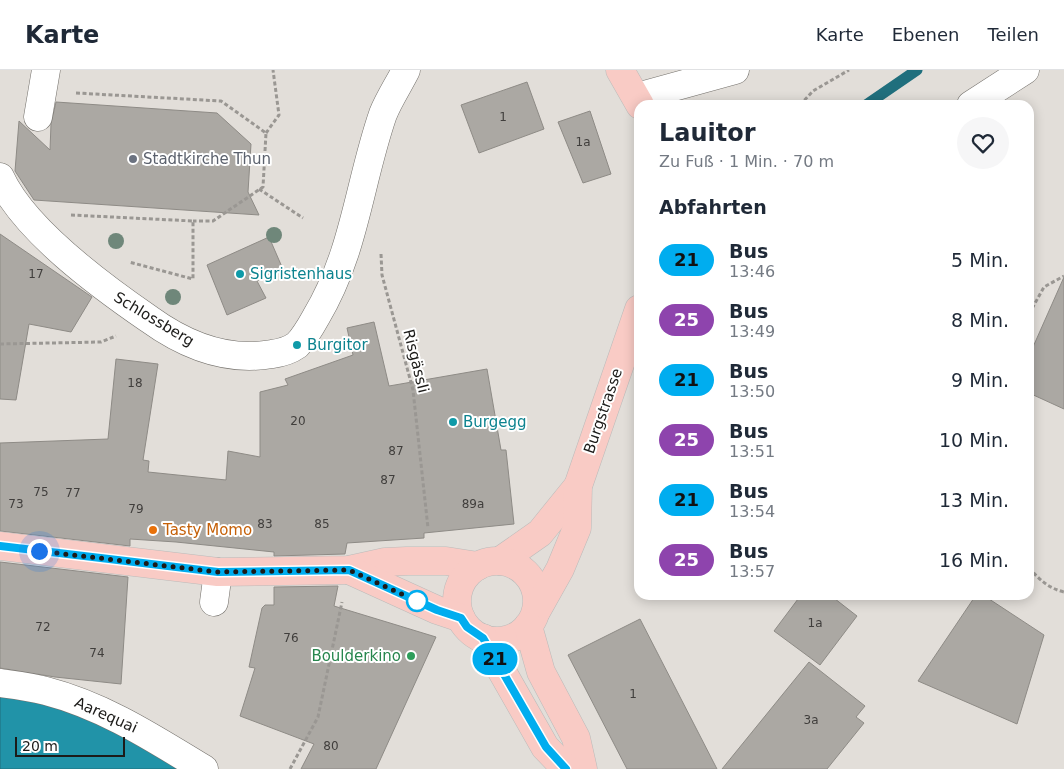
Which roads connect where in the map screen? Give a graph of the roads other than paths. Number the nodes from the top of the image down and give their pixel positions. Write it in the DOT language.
graph roads {
  1 [pos="406,70"];
  2 [pos="620,70"];
  3 [pos="735,70"];
  4 [pos="1025,70"];
  5 [pos="44,80"];
  6 [pos="637,100"];
  7 [pos="641,100"];
  8 [pos="979,100"];
  9 [pos="38,117"];
  10 [pos="0,177"];
  11 [pos="634,323"];
  12 [pos="578,486"];
  13 [pos="0,546"];
  14 [pos="489,564"];
  15 [pos="349,570"];
  16 [pos="218,572"];
  17 [pos="214,602"];
  18 [pos="461,618"];
  19 [pos="532,618"];
  20 [pos="483,638"];
  21 [pos="0,683"];
  22 [pos="204,769"];
  23 [pos="566,769"];
  24 [pos="583,769"];
  1 -- 10 [label="street, Schlossberg"];
  2 -- 6 [label="main road"];
  3 -- 7 [label="street"];
  4 -- 8 [label="street"];
  5 -- 9 [label="street"];
  11 -- 12 [label="main road, Burgstrasse"];
  12 -- 14 [label="main road, Burgstrasse"];
  12 -- 19 [label="main road, Burgstrasse"];
  13 -- 16 [label="main road"];
  14 -- 15 [label="main road"];
  14 -- 18 [label="main road"];
  14 -- 19 [label="main road"];
  15 -- 16 [label="main road"];
  15 -- 18 [label="main road"];
  16 -- 17 [label="street"];
  18 -- 20 [label="main road"];
  19 -- 20 [label="main road"];
  19 -- 24 [label="main road"];
  20 -- 23 [label="main road"];
  21 -- 22 [label="street, Aarequai"];
}
